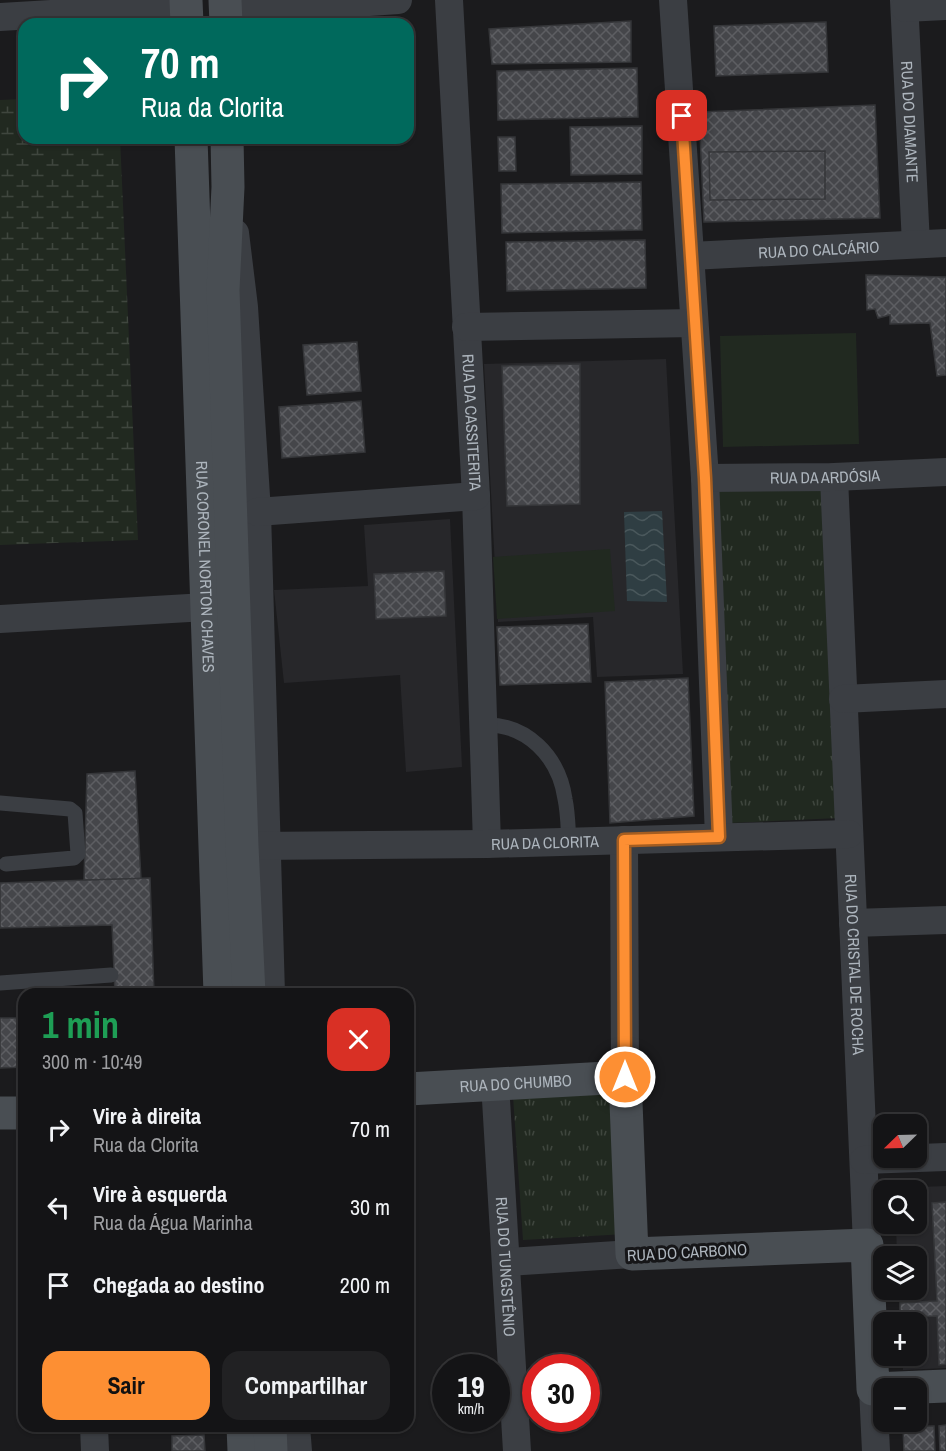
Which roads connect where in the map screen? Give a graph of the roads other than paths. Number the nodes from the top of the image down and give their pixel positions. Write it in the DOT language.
graph roads {
  1 [pos="398,0"];
  2 [pos="448,0"];
  3 [pos="674,0"];
  4 [pos="904,4"];
  5 [pos="946,6"];
  6 [pos="186,10"];
  7 [pos="226,12"];
  8 [pos="0,17"];
  9 [pos="191,144"];
  10 [pos="227,144"];
  11 [pos="228,187"];
  12 [pos="946,243"];
  13 [pos="916,244"];
  14 [pos="692,256"];
  15 [pos="694,323"];
  16 [pos="466,327"];
  17 [pos="946,472"];
  18 [pos="834,477"];
  19 [pos="705,478"];
  20 [pos="476,496"];
  21 [pos="257,512"];
  22 [pos="206,607"];
  23 [pos="0,619"];
  24 [pos="946,694"];
  25 [pos="843,699"];
  26 [pos="483,725"];
  27 [pos="0,802"];
  28 [pos="849,834"];
  29 [pos="719,837"];
  30 [pos="624,840"];
  31 [pos="569,842"];
  32 [pos="487,844"];
  33 [pos="254,846"];
  34 [pos="6,864"];
  35 [pos="946,920"];
  36 [pos="853,923"];
  37 [pos="111,975"];
  38 [pos="0,983"];
  39 [pos="220,988"];
  40 [pos="249,988"];
  41 [pos="270,988"];
  42 [pos="625,1077"];
  43 [pos="495,1083"];
  44 [pos="414,1089"];
  45 [pos="0,1113"];
  46 [pos="18,1113"];
  47 [pos="946,1157"];
  48 [pos="864,1160"];
  49 [pos="867,1245"];
  50 [pos="633,1254"];
  51 [pos="507,1262"];
  52 [pos="946,1386"];
  53 [pos="927,1387"];
  54 [pos="873,1389"];
  55 [pos="94,1432"];
  56 [pos="243,1432"];
  57 [pos="270,1432"];
  58 [pos="296,1432"];
  59 [pos="875,1432"];
  60 [pos="95,1451"];
  61 [pos="244,1451"];
  62 [pos="271,1451"];
  63 [pos="298,1451"];
  64 [pos="517,1451"];
  65 [pos="876,1451"];
  1 -- 7 [label="street"];
  2 -- 16 [label="street, RUA DA CASSITERITA"];
  3 -- 14 [label="street"];
  4 -- 5 [label="street"];
  4 -- 13 [label="street, RUA DO DIAMANTE"];
  6 -- 8 [label="street"];
  9 -- 22 [label="main road, RUA CORONEL NORTON CHAVES"];
  10 -- 11 [label="main road, RUA CORONEL NORTON CHAVES"];
  11 -- 21 [label="street, RUA CORONEL NORTON CHAVES"];
  11 -- 33 [label="main road, RUA CORONEL NORTON CHAVES"];
  12 -- 13 [label="street, RUA DO CALCÁRIO"];
  13 -- 14 [label="street, RUA DO CALCÁRIO"];
  14 -- 15 [label="street"];
  15 -- 16 [label="street"];
  15 -- 19 [label="street"];
  16 -- 20 [label="street, RUA DA CASSITERITA"];
  17 -- 18 [label="street, RUA DA ARDÓSIA"];
  18 -- 19 [label="street, RUA DA ARDÓSIA"];
  18 -- 25 [label="street, RUA DO CRISTAL DE ROCHA"];
  19 -- 29 [label="street"];
  20 -- 21 [label="street"];
  20 -- 26 [label="street, RUA DA CASSITERITA"];
  21 -- 33 [label="street, RUA CORONEL NORTON CHAVES"];
  22 -- 23 [label="street"];
  22 -- 39 [label="main road, RUA CORONEL NORTON CHAVES"];
  24 -- 25 [label="street"];
  25 -- 28 [label="street, RUA DO CRISTAL DE ROCHA"];
  26 -- 31 [label="lane"];
  26 -- 32 [label="street, RUA DA CASSITERITA"];
  27 -- 34 [label="lane"];
  28 -- 29 [label="street, RUA DA CLORITA"];
  28 -- 36 [label="street, RUA DO CRISTAL DE ROCHA"];
  29 -- 30 [label="street, RUA DA CLORITA"];
  30 -- 31 [label="street, RUA DA CLORITA"];
  30 -- 42 [label="street"];
  31 -- 32 [label="street, RUA DA CLORITA"];
  32 -- 33 [label="street, RUA DA CLORITA"];
  33 -- 40 [label="main road, RUA CORONEL NORTON CHAVES"];
  33 -- 41 [label="street, RUA CORONEL NORTON CHAVES"];
  35 -- 36 [label="street"];
  36 -- 48 [label="street, RUA DO CRISTAL DE ROCHA"];
  37 -- 38 [label="lane"];
  42 -- 43 [label="main road, RUA DO CHUMBO"];
  42 -- 50 [label="main road"];
  43 -- 44 [label="main road, RUA DO CHUMBO"];
  43 -- 51 [label="street, RUA DO TUNGSTÊNIO"];
  45 -- 46 [label="main road"];
  47 -- 48 [label="street"];
  48 -- 49 [label="street, RUA DO CRISTAL DE ROCHA"];
  49 -- 50 [label="main road, RUA DO CARBONO"];
  49 -- 54 [label="main road, RUA DO CRISTAL DE ROCHA"];
  50 -- 51 [label="street, RUA DO CARBONO"];
  51 -- 64 [label="street, RUA DO TUNGSTÊNIO"];
  52 -- 53 [label="main road"];
  55 -- 60 [label="street"];
  56 -- 61 [label="main road"];
  57 -- 62 [label="main road"];
  58 -- 63 [label="street"];
  59 -- 65 [label="street, RUA DO CRISTAL DE ROCHA"];
}
